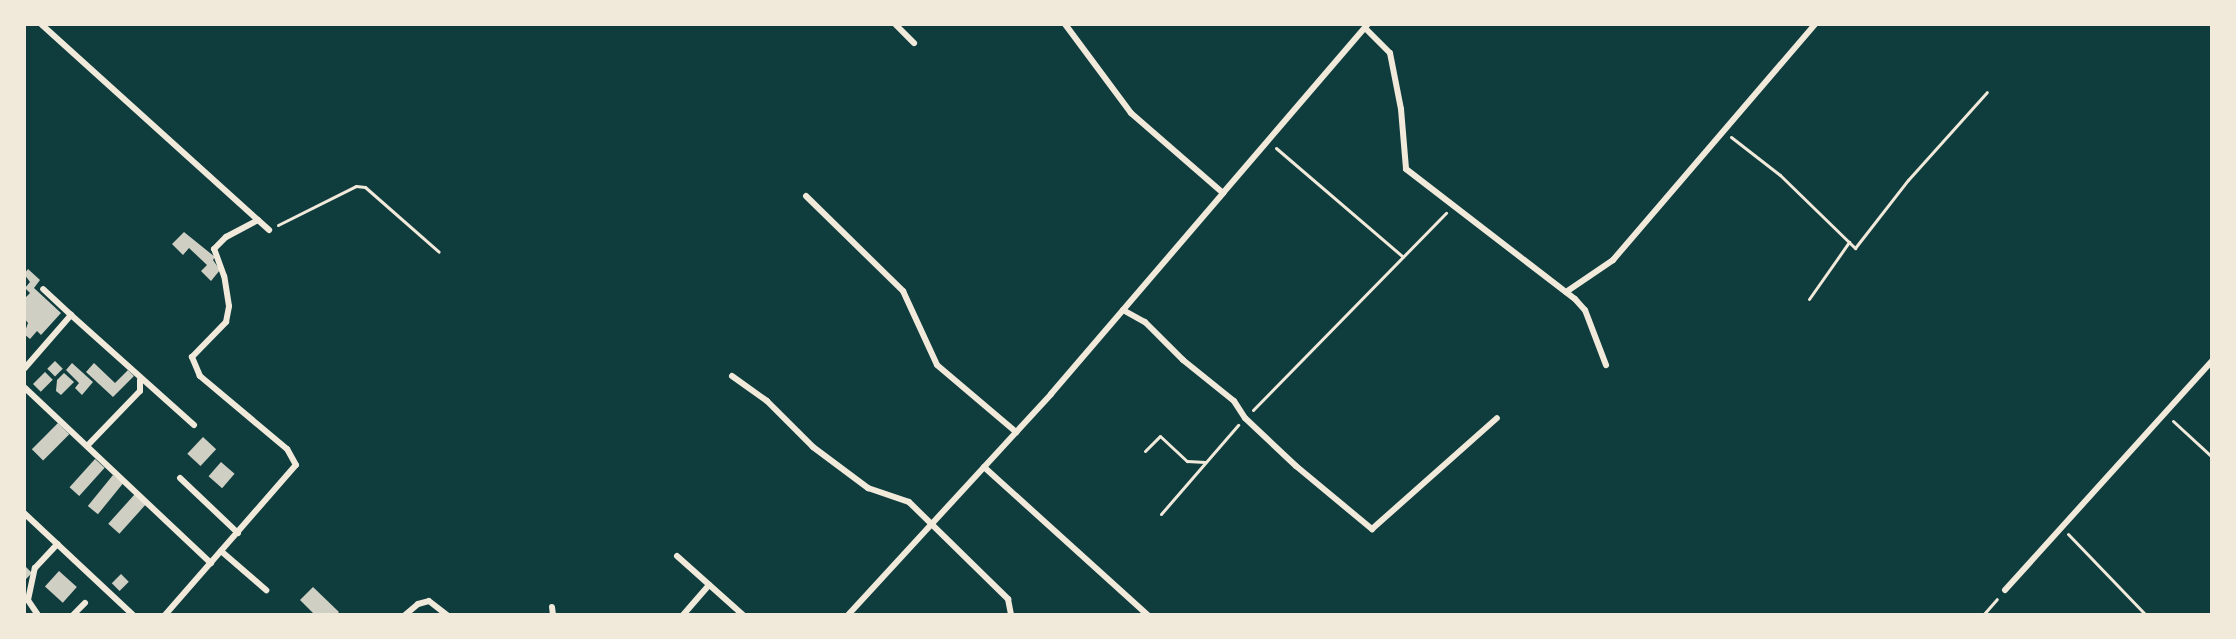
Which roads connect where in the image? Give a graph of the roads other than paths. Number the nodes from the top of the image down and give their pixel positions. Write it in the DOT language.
graph roads {
  1 [pos="41,24"];
  2 [pos="1065,24"];
  3 [pos="1815,24"];
  4 [pos="893,25"];
  5 [pos="1367,26"];
  6 [pos="914,43"];
  7 [pos="1223,193"];
  8 [pos="806,196"];
  9 [pos="258,220"];
  10 [pos="269,230"];
  11 [pos="43,289"];
  12 [pos="1566,292"];
  13 [pos="1123,310"];
  14 [pos="71,315"];
  15 [pos="2212,361"];
  16 [pos="1606,365"];
  17 [pos="24,369"];
  18 [pos="732,376"];
  19 [pos="141,380"];
  20 [pos="24,387"];
  21 [pos="1497,418"];
  22 [pos="194,425"];
  23 [pos="1016,432"];
  24 [pos="87,446"];
  25 [pos="984,467"];
  26 [pos="180,478"];
  27 [pos="24,513"];
  28 [pos="929,526"];
  29 [pos="238,533"];
  30 [pos="57,544"];
  31 [pos="221,551"];
  32 [pos="677,556"];
  33 [pos="211,563"];
  34 [pos="709,585"];
  35 [pos="266,590"];
  36 [pos="2005,590"];
  37 [pos="85,603"];
  38 [pos="38,615"];
  39 [pos="73,615"];
  40 [pos="133,615"];
  41 [pos="165,615"];
  42 [pos="405,615"];
  43 [pos="447,615"];
  44 [pos="683,615"];
  45 [pos="743,615"];
  46 [pos="848,615"];
  47 [pos="1011,615"];
  48 [pos="1148,615"];
  1 -- 9 [label="street"];
  2 -- 7 [label="street"];
  3 -- 12 [label="street"];
  4 -- 6 [label="street"];
  5 -- 7 [label="street"];
  5 -- 12 [label="street"];
  7 -- 13 [label="street"];
  8 -- 23 [label="street"];
  9 -- 10 [label="street"];
  9 -- 29 [label="street"];
  11 -- 14 [label="street"];
  12 -- 16 [label="street"];
  13 -- 21 [label="street"];
  13 -- 23 [label="street"];
  14 -- 17 [label="street"];
  14 -- 19 [label="street"];
  15 -- 36 [label="street"];
  18 -- 28 [label="street"];
  19 -- 22 [label="street"];
  19 -- 24 [label="street"];
  20 -- 24 [label="street"];
  23 -- 25 [label="street"];
  24 -- 33 [label="street"];
  25 -- 28 [label="street"];
  25 -- 48 [label="street"];
  26 -- 29 [label="street"];
  27 -- 30 [label="street"];
  28 -- 46 [label="street"];
  28 -- 47 [label="street"];
  29 -- 31 [label="street"];
  30 -- 38 [label="street"];
  30 -- 40 [label="street"];
  31 -- 33 [label="street"];
  31 -- 35 [label="street"];
  32 -- 34 [label="street"];
  33 -- 41 [label="street"];
  34 -- 44 [label="street"];
  34 -- 45 [label="street"];
  37 -- 39 [label="street"];
  42 -- 43 [label="street"];
}
